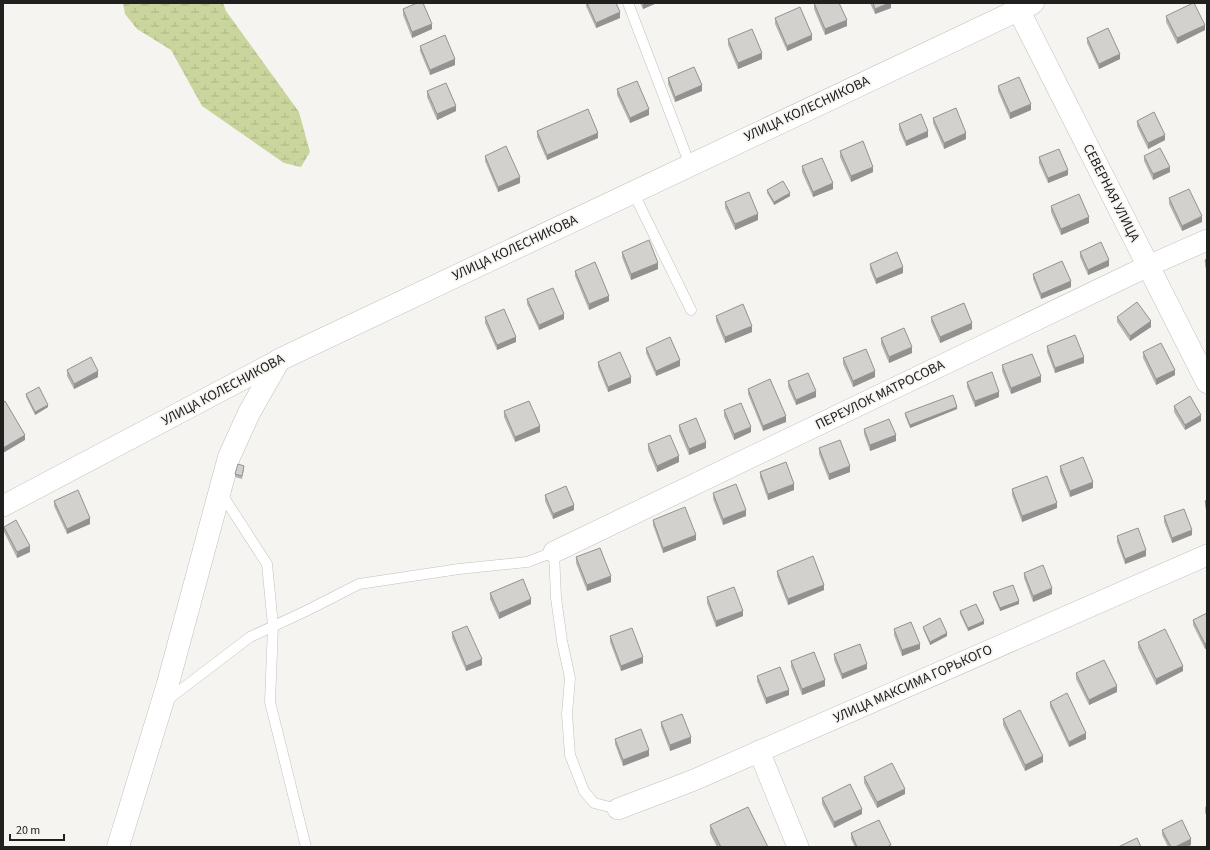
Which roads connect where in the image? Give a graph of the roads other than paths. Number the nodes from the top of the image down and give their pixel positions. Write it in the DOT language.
graph roads {
  1 [pos="628,3"];
  2 [pos="1022,5"];
  3 [pos="690,165"];
  4 [pos="633,192"];
  5 [pos="1207,240"];
  6 [pos="1148,266"];
  7 [pos="691,310"];
  8 [pos="279,360"];
  9 [pos="1207,382"];
  10 [pos="220,491"];
  11 [pos="3,506"];
  12 [pos="554,552"];
  13 [pos="1207,555"];
  14 [pos="273,626"];
  15 [pos="162,704"];
  16 [pos="759,751"];
  17 [pos="618,809"];
  18 [pos="118,847"];
  19 [pos="306,847"];
  20 [pos="798,847"];
  1 -- 3 [label="lane"];
  2 -- 3 [label="street, УЛИЦА КОЛЕСНИКОВА"];
  2 -- 6 [label="street, СЕВЕРНАЯ УЛИЦА"];
  3 -- 4 [label="street, УЛИЦА КОЛЕСНИКОВА"];
  4 -- 7 [label="lane"];
  4 -- 8 [label="street, УЛИЦА КОЛЕСНИКОВА"];
  5 -- 6 [label="street, ПЕРЕУЛОК МАТРОСОВА"];
  6 -- 9 [label="street, СЕВЕРНАЯ УЛИЦА"];
  6 -- 12 [label="street, ПЕРЕУЛОК МАТРОСОВА"];
  8 -- 10 [label="street"];
  8 -- 11 [label="street, УЛИЦА КОЛЕСНИКОВА"];
  10 -- 14 [label="lane"];
  10 -- 15 [label="street"];
  12 -- 14 [label="lane"];
  12 -- 17 [label="lane"];
  13 -- 16 [label="street, УЛИЦА МАКСИМА ГОРЬКОГО"];
  14 -- 15 [label="lane"];
  14 -- 19 [label="lane"];
  15 -- 18 [label="street"];
  16 -- 17 [label="street, УЛИЦА МАКСИМА ГОРЬКОГО"];
  16 -- 20 [label="street"];
}
